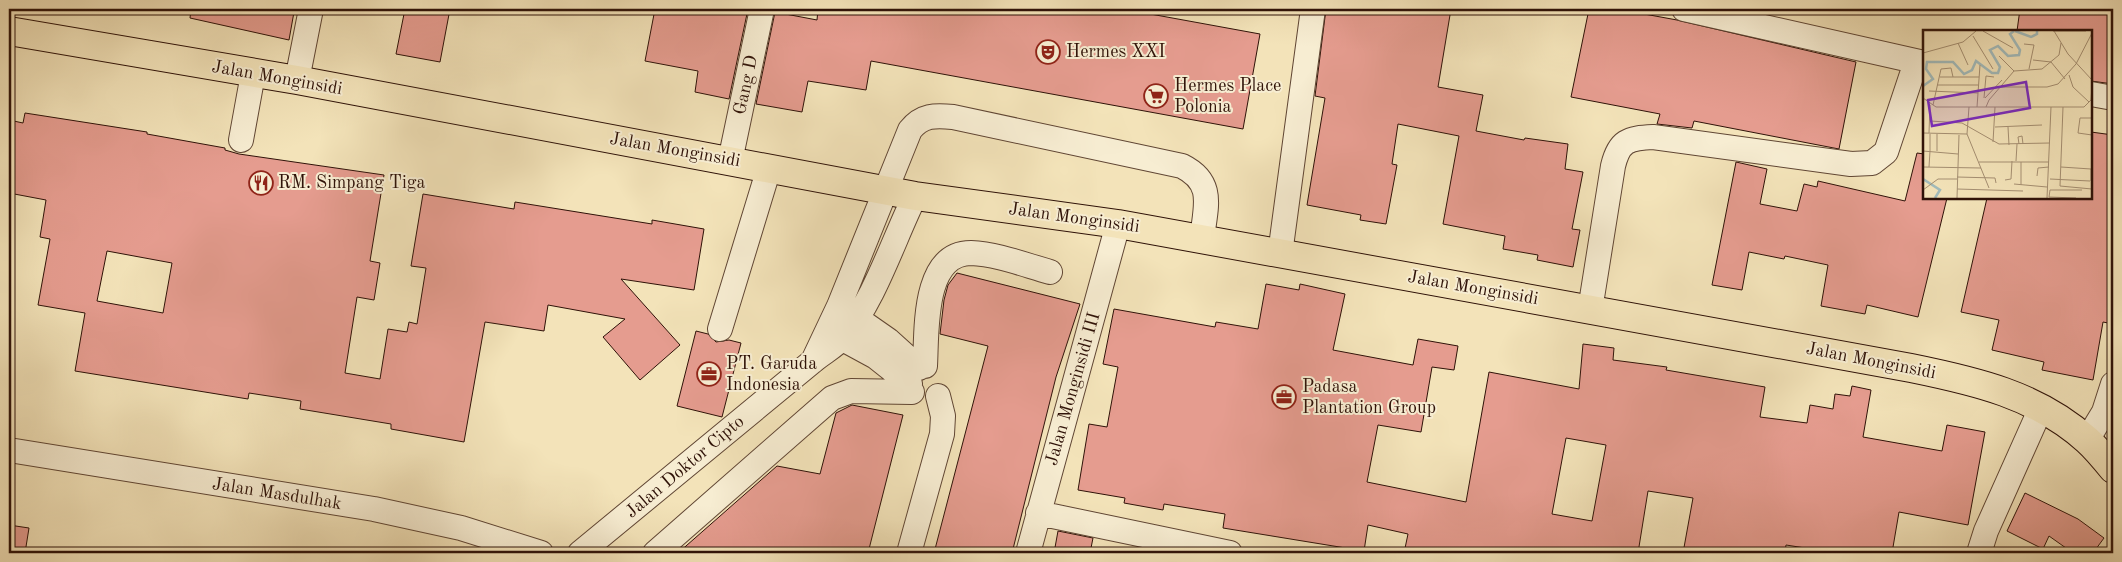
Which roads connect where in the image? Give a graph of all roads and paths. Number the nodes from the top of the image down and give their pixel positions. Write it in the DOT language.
graph roads {
  1 [pos="311,9"];
  2 [pos="762,9"];
  3 [pos="1313,9"];
  4 [pos="1684,9"];
  5 [pos="9,30"];
  6 [pos="1920,63"];
  7 [pos="253,74"];
  8 [pos="297,80"];
  9 [pos="2092,94"];
  10 [pos="2113,98"];
  11 [pos="242,140"];
  12 [pos="730,161"];
  13 [pos="767,167"];
  14 [pos="887,190"];
  15 [pos="915,196"];
  16 [pos="1118,224"];
  17 [pos="1202,239"];
  18 [pos="1280,254"];
  19 [pos="1050,272"];
  20 [pos="1590,310"];
  21 [pos="848,312"];
  22 [pos="720,328"];
  23 [pos="835,335"];
  24 [pos="916,377"];
  25 [pos="2113,384"];
  26 [pos="2041,408"];
  27 [pos="2109,409"];
  28 [pos="2087,440"];
  29 [pos="9,450"];
  30 [pos="2113,469"];
  31 [pos="1038,513"];
  32 [pos="541,553"];
  33 [pos="580,553"];
  34 [pos="655,553"];
  35 [pos="909,553"];
  36 [pos="1028,553"];
  37 [pos="1230,553"];
  38 [pos="1979,553"];
  1 -- 8 [label="street"];
  2 -- 12 [label="street, Gang D"];
  3 -- 18 [label="street"];
  4 -- 6 [label="street"];
  5 -- 7 [label="main road, Jalan Monginsidi"];
  6 -- 20 [label="street"];
  7 -- 8 [label="main road, Jalan Monginsidi"];
  7 -- 11 [label="street"];
  8 -- 12 [label="main road, Jalan Monginsidi"];
  9 -- 10 [label="street"];
  12 -- 13 [label="main road, Jalan Monginsidi"];
  13 -- 14 [label="main road, Jalan Monginsidi"];
  13 -- 22 [label="street"];
  14 -- 15 [label="main road, Jalan Monginsidi"];
  14 -- 17 [label="street, Jalan Doktor Cipto"];
  14 -- 21 [label="street, Jalan Doktor Cipto"];
  15 -- 16 [label="main road, Jalan Monginsidi"];
  15 -- 21 [label="street, Jalan Doktor Cipto"];
  16 -- 17 [label="main road, Jalan Monginsidi"];
  16 -- 31 [label="street, Jalan Monginsidi III"];
  17 -- 18 [label="main road, Jalan Monginsidi"];
  18 -- 20 [label="main road, Jalan Monginsidi"];
  19 -- 24 [label="street"];
  20 -- 26 [label="main road, Jalan Monginsidi"];
  21 -- 23 [label="street, Jalan Doktor Cipto"];
  21 -- 24 [label="street"];
  23 -- 24 [label="street"];
  23 -- 33 [label="street, Jalan Doktor Cipto"];
  24 -- 34 [label="street"];
  24 -- 35 [label="street"];
  25 -- 27 [label="street"];
  26 -- 28 [label="main road, Jalan Monginsidi"];
  26 -- 38 [label="street"];
  27 -- 28 [label="street"];
  28 -- 30 [label="main road, Jalan Monginsidi"];
  29 -- 32 [label="street, Jalan Masdulhak"];
  31 -- 36 [label="street, Jalan Monginsidi III"];
  31 -- 37 [label="street"];
}
